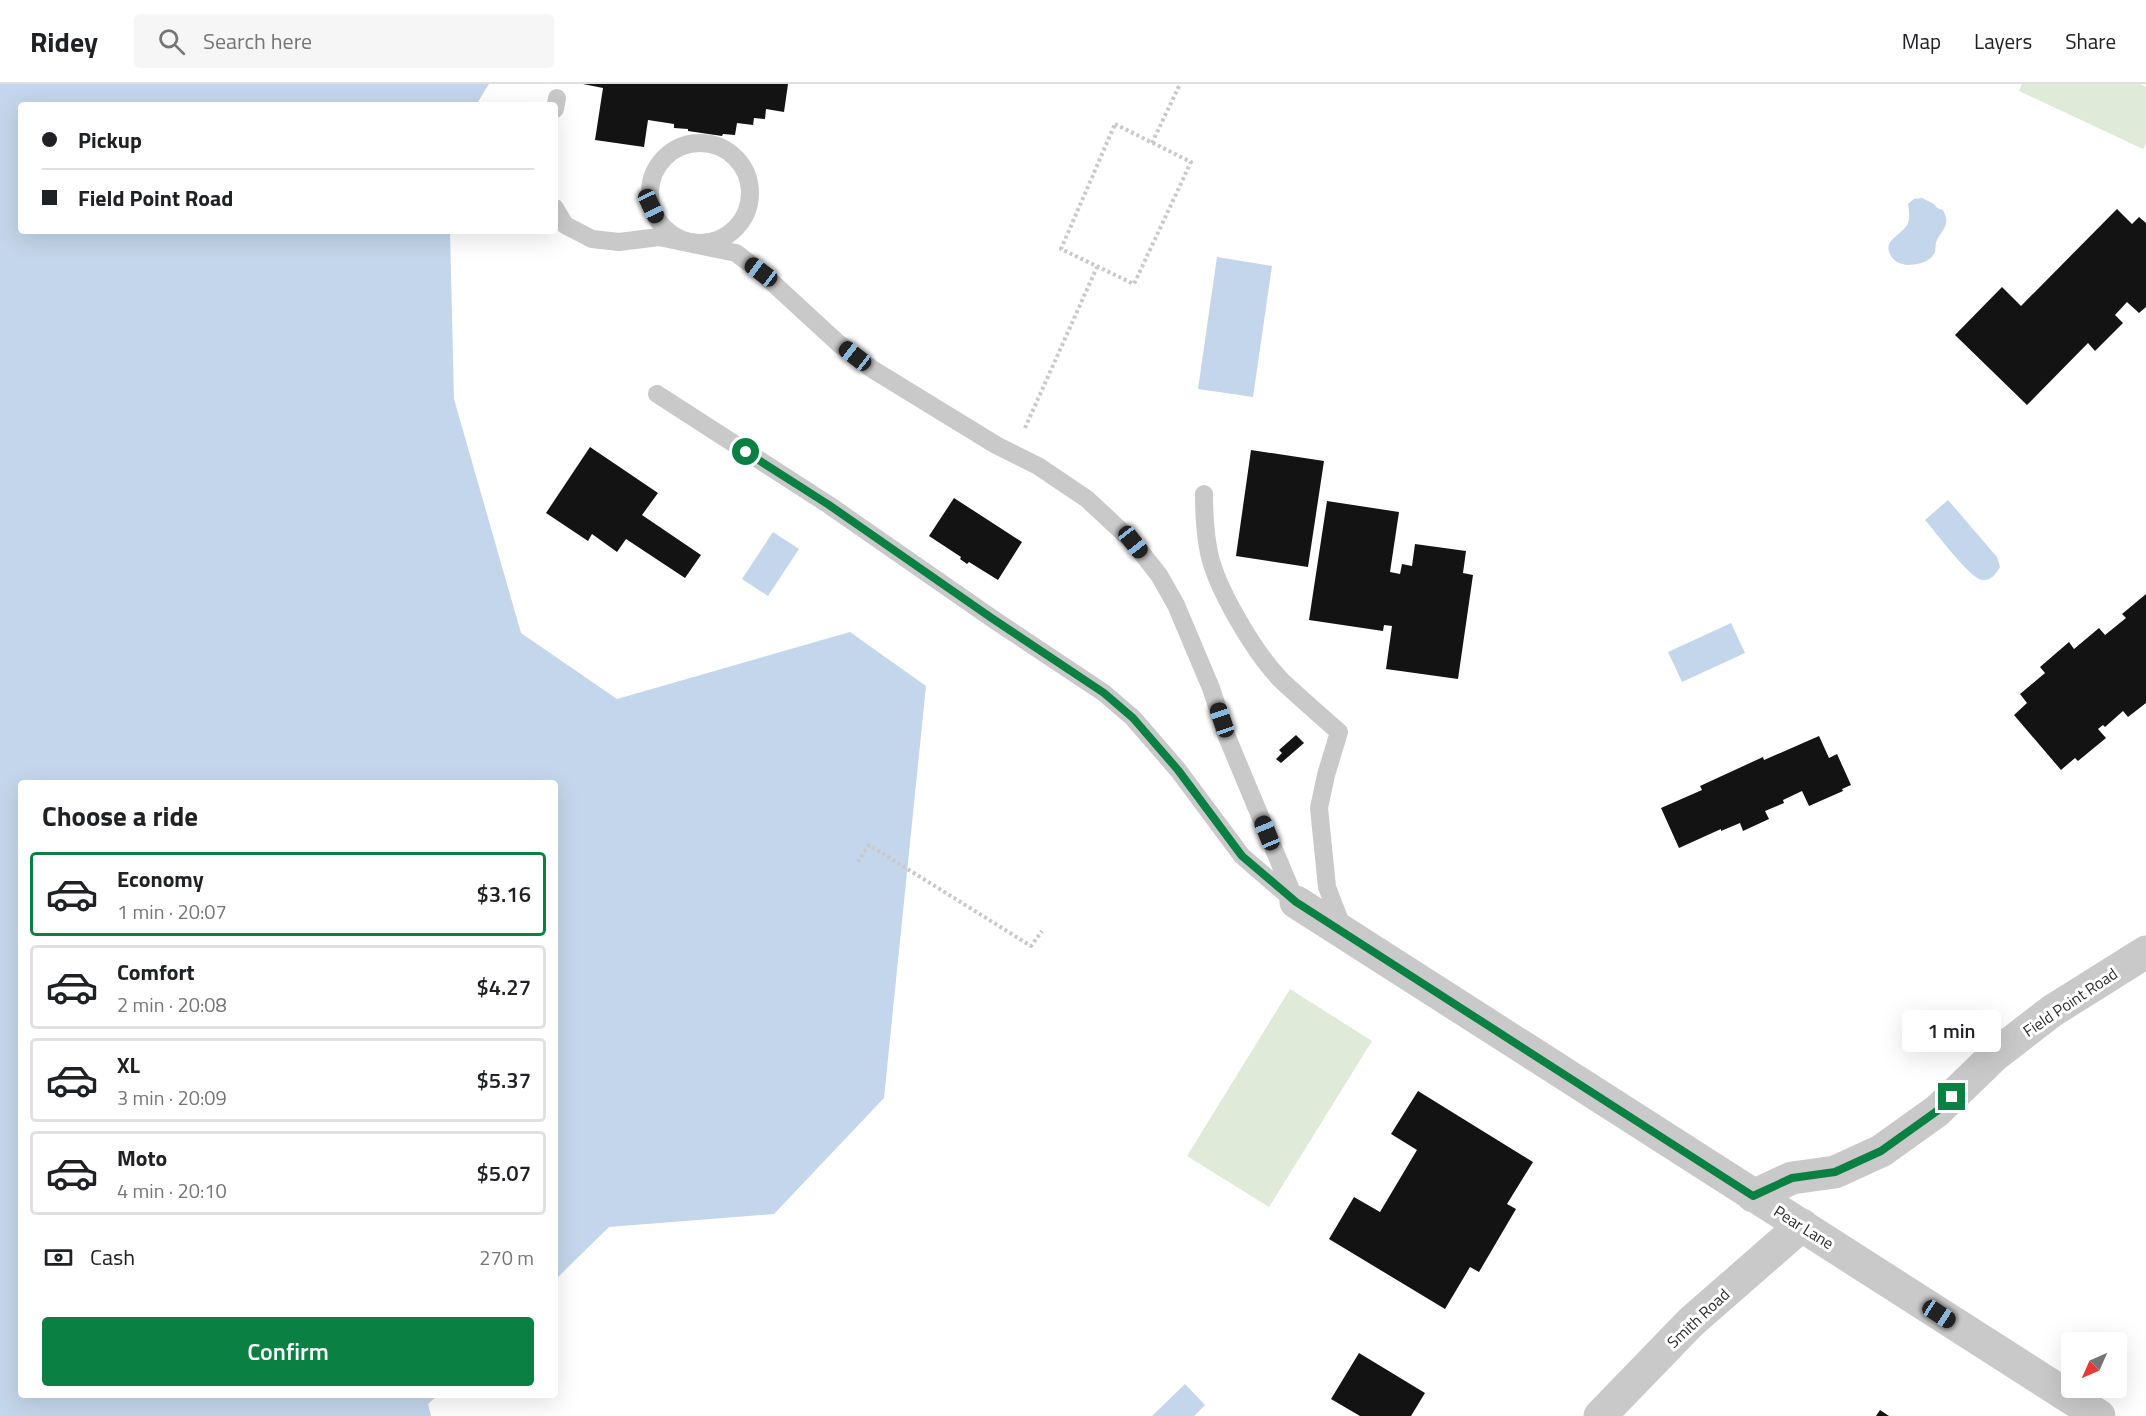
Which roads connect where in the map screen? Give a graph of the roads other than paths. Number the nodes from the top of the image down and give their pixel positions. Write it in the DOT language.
graph roads {
  1 [pos="558,213"];
  2 [pos="686,242"];
  3 [pos="657,394"];
  4 [pos="1204,494"];
  5 [pos="1296,902"];
  6 [pos="1345,933"];
  7 [pos="2146,952"];
  8 [pos="1753,1196"];
  9 [pos="1802,1225"];
  10 [pos="1600,1416"];
  11 [pos="2099,1416"];
  1 -- 2 [label="lane"];
  2 -- 2 [label="lane"];
  2 -- 5 [label="lane"];
  3 -- 5 [label="lane"];
  4 -- 6 [label="lane"];
  5 -- 6 [label="street, Pear Lane"];
  6 -- 8 [label="street, Pear Lane"];
  7 -- 8 [label="street, Field Point Road"];
  8 -- 9 [label="street, Pear Lane"];
  9 -- 10 [label="street, Smith Road"];
  9 -- 11 [label="street, Pear Lane"];
}
